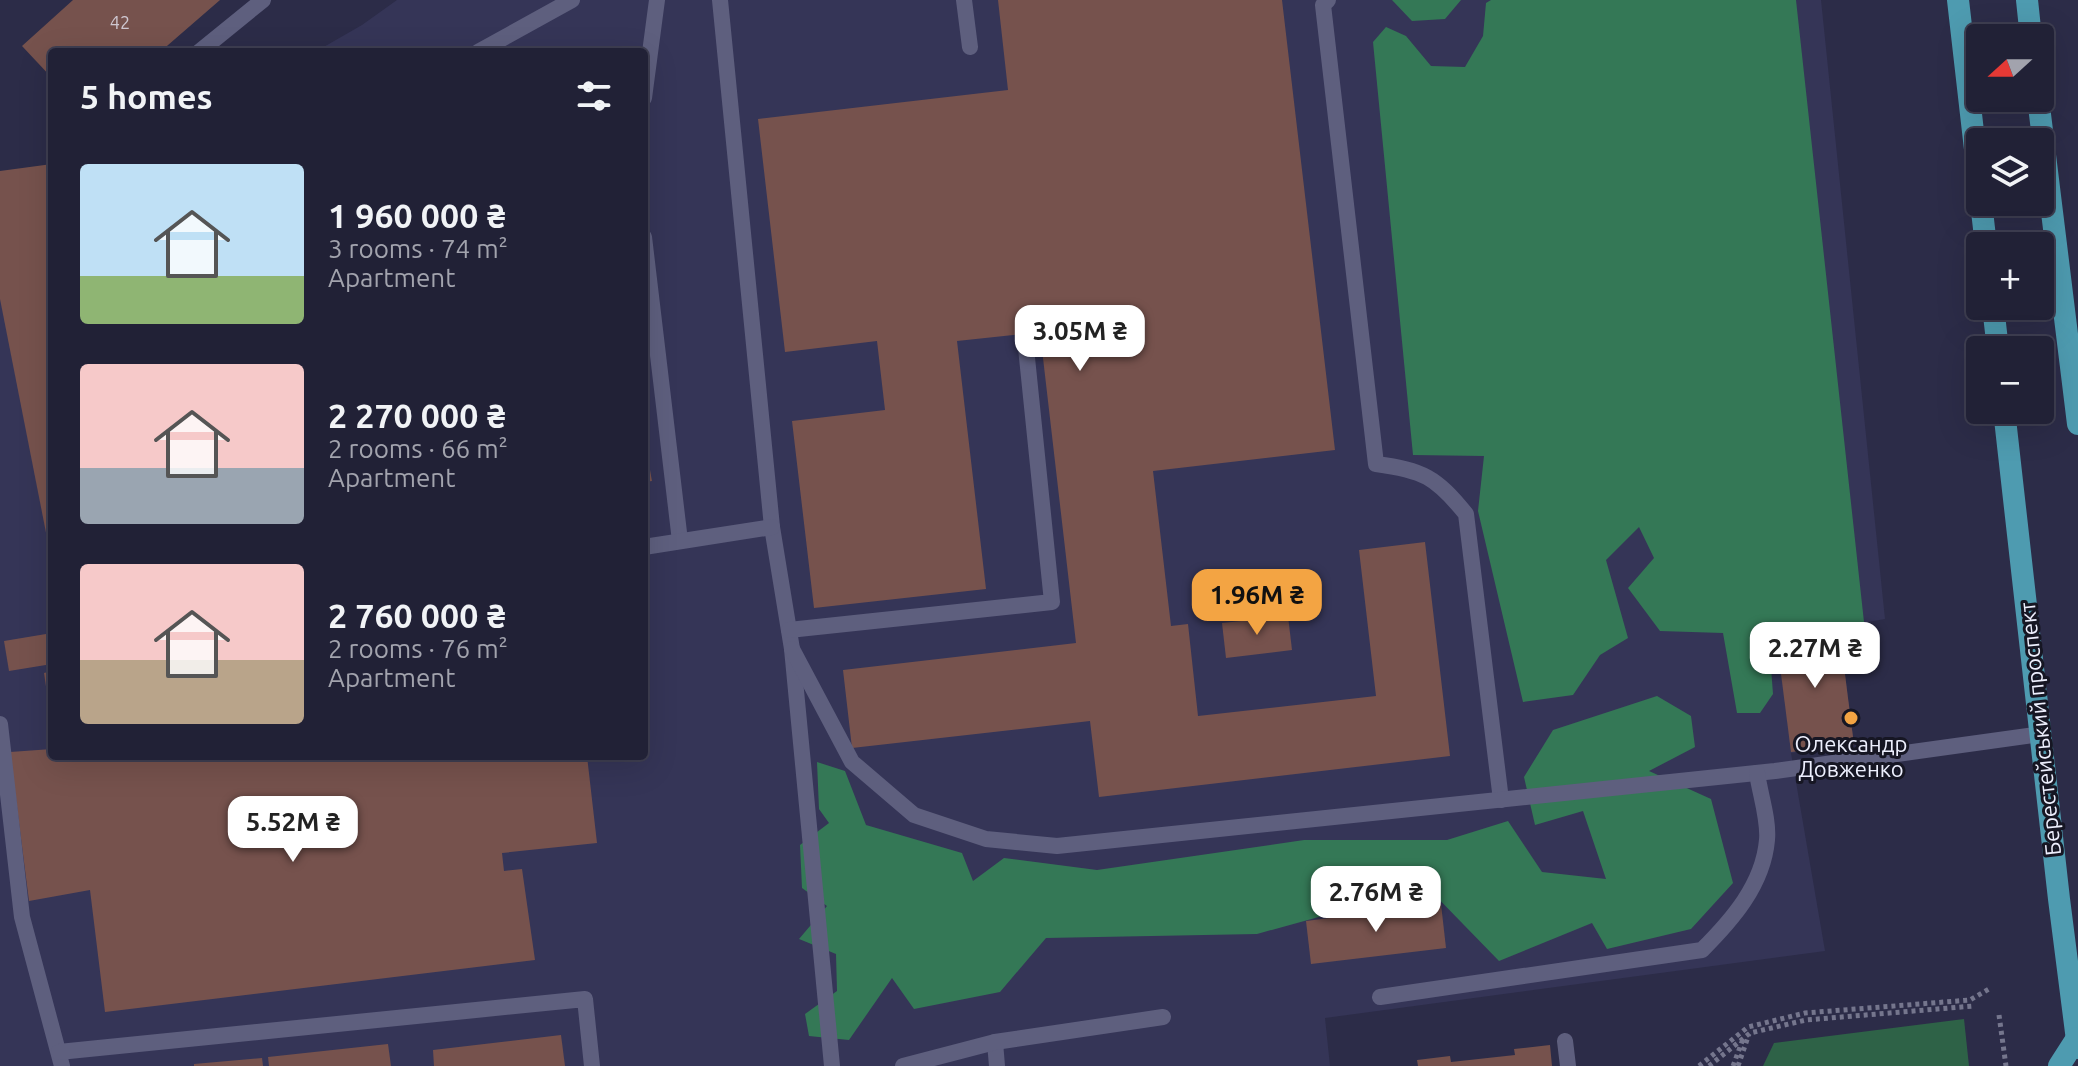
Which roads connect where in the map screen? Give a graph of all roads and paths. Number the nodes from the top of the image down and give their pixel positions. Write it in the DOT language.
graph roads {
  1 [pos="263,0"];
  2 [pos="572,0"];
  3 [pos="657,0"];
  4 [pos="720,0"];
  5 [pos="964,0"];
  6 [pos="1328,0"];
  7 [pos="1958,0"];
  8 [pos="2027,0"];
  9 [pos="2030,24"];
  10 [pos="970,47"];
  11 [pos="204,48"];
  12 [pos="485,48"];
  13 [pos="648,68"];
  14 [pos="2040,112"];
  15 [pos="1973,128"];
  16 [pos="648,271"];
  17 [pos="1026,348"];
  18 [pos="2006,424"];
  19 [pos="2078,424"];
  20 [pos="772,527"];
  21 [pos="680,541"];
  22 [pos="648,546"];
  23 [pos="789,630"];
  24 [pos="792,649"];
  25 [pos="0,724"];
  26 [pos="2041,734"];
  27 [pos="1757,773"];
  28 [pos="1501,800"];
  29 [pos="1989,989"];
  30 [pos="1380,997"];
  31 [pos="1973,1006"];
  32 [pos="1999,1015"];
  33 [pos="1163,1017"];
  34 [pos="1749,1030"];
  35 [pos="1565,1041"];
  36 [pos="995,1042"];
  37 [pos="2077,1043"];
  38 [pos="60,1059"];
  39 [pos="592,1066"];
  40 [pos="832,1066"];
  41 [pos="903,1066"];
  42 [pos="997,1066"];
  43 [pos="1568,1066"];
  44 [pos="1699,1066"];
  45 [pos="1709,1066"];
  46 [pos="1736,1066"];
  47 [pos="2006,1066"];
  48 [pos="2059,1066"];
  1 -- 11 [label="lane"];
  2 -- 12 [label="lane"];
  3 -- 13 [label="lane"];
  4 -- 20 [label="lane"];
  5 -- 10 [label="lane"];
  6 -- 28 [label="lane"];
  7 -- 15 [label="main road"];
  8 -- 9 [label="main road"];
  14 -- 19 [label="main road"];
  16 -- 21 [label="lane"];
  17 -- 23 [label="lane"];
  18 -- 26 [label="main road, Берестейський проспект"];
  20 -- 21 [label="lane"];
  20 -- 23 [label="lane"];
  21 -- 22 [label="lane"];
  23 -- 24 [label="lane"];
  24 -- 28 [label="lane"];
  24 -- 40 [label="lane"];
  25 -- 38 [label="lane"];
  26 -- 27 [label="lane"];
  26 -- 37 [label="main road, Берестейський проспект"];
  27 -- 28 [label="lane"];
  27 -- 30 [label="lane"];
  29 -- 34 [label="path"];
  31 -- 34 [label="path"];
  32 -- 47 [label="path"];
  33 -- 36 [label="lane"];
  34 -- 44 [label="path"];
  34 -- 45 [label="path"];
  34 -- 46 [label="path"];
  35 -- 43 [label="lane"];
  36 -- 41 [label="lane"];
  36 -- 42 [label="lane"];
  37 -- 48 [label="main road"];
  38 -- 39 [label="lane"];
}
